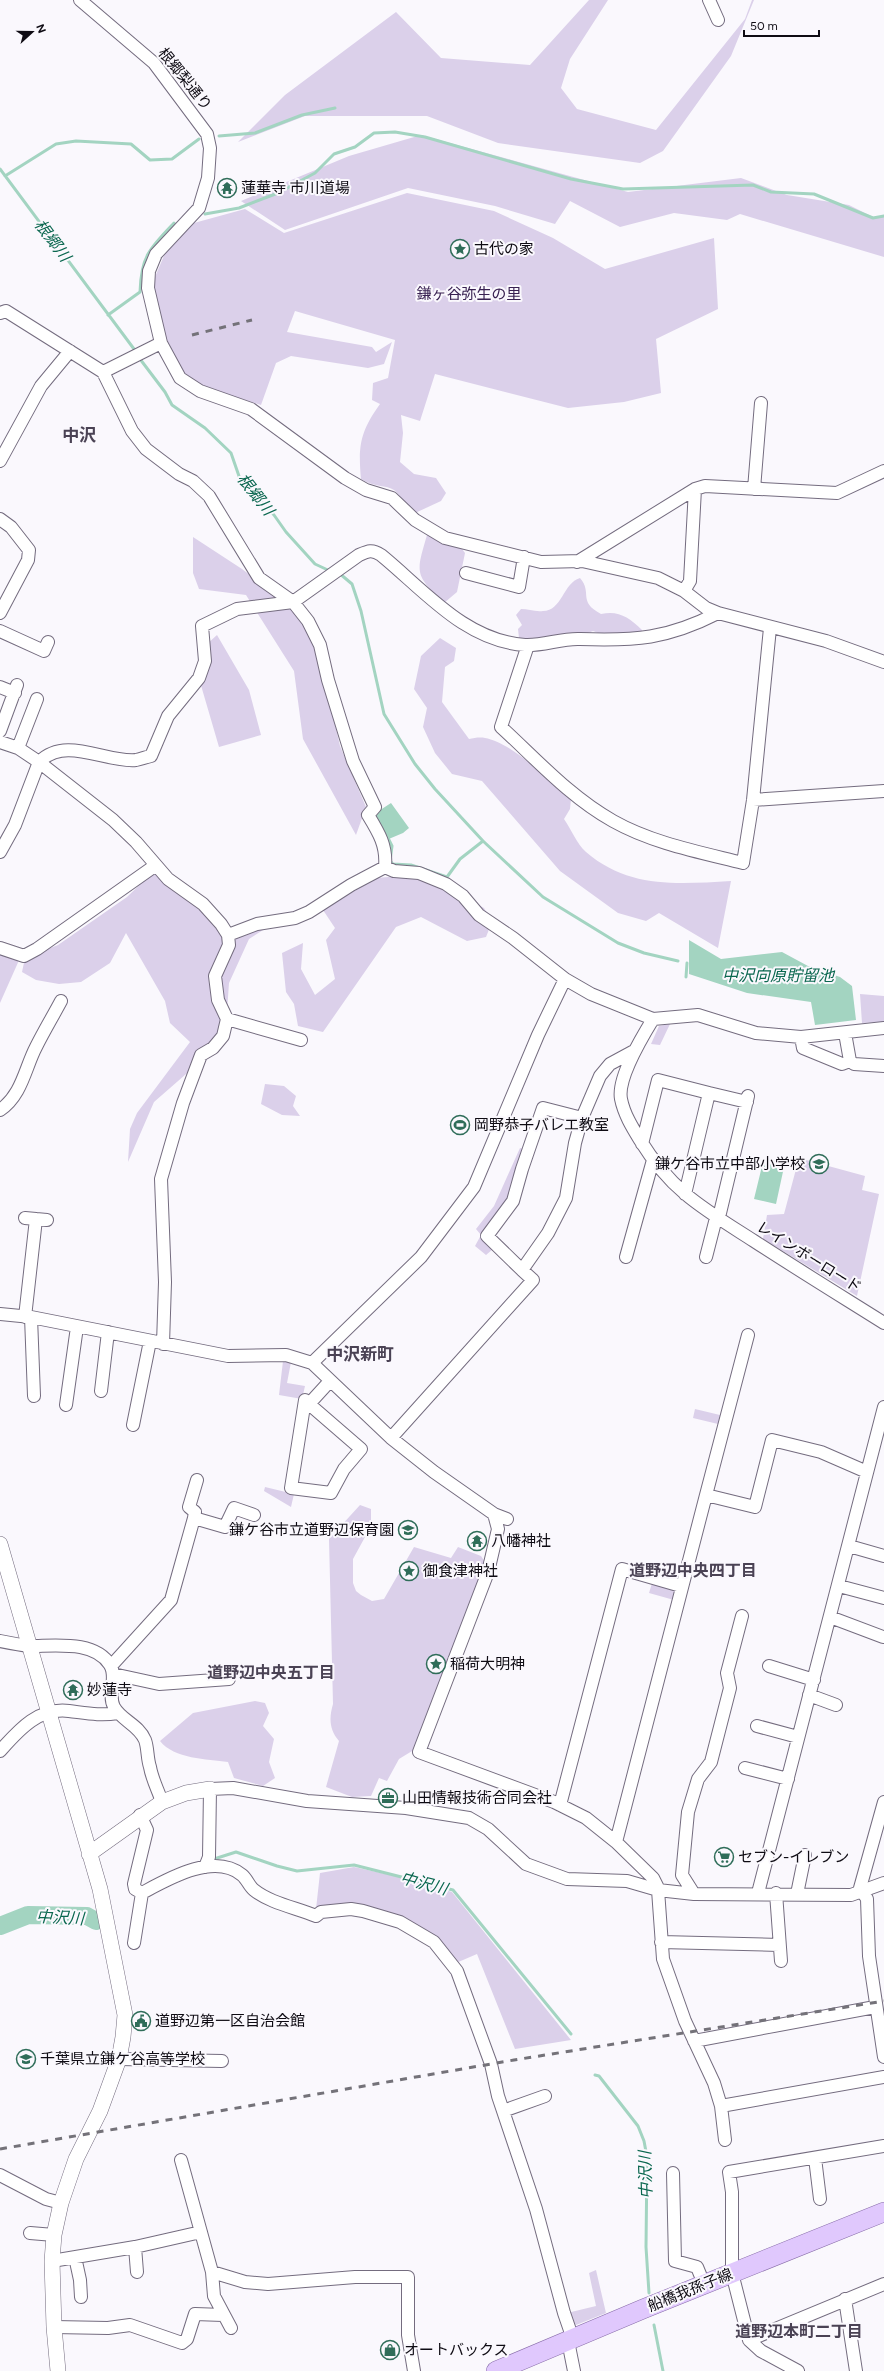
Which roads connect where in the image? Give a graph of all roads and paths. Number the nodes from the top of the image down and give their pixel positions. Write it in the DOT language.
graph roads {
  1 [pos="80,0"];
  2 [pos="709,0"];
  3 [pos="718,20"];
  4 [pos="0,313"];
  5 [pos="161,343"];
  6 [pos="70,351"];
  7 [pos="103,372"];
  8 [pos="761,404"];
  9 [pos="0,461"];
  10 [pos="884,471"];
  11 [pos="695,489"];
  12 [pos="754,489"];
  13 [pos="0,519"];
  14 [pos="524,557"];
  15 [pos="577,562"];
  16 [pos="466,573"];
  17 [pos="684,591"];
  18 [pos="293,602"];
  19 [pos="0,613"];
  20 [pos="718,613"];
  21 [pos="770,628"];
  22 [pos="0,631"];
  23 [pos="48,642"];
  24 [pos="528,645"];
  25 [pos="884,662"];
  26 [pos="0,688"];
  27 [pos="37,699"];
  28 [pos="0,731"];
  29 [pos="0,742"];
  30 [pos="18,748"];
  31 [pos="39,762"];
  32 [pos="884,791"];
  33 [pos="753,800"];
  34 [pos="0,852"];
  35 [pos="156,865"];
  36 [pos="385,867"];
  37 [pos="228,935"];
  38 [pos="0,948"];
  39 [pos="565,979"];
  40 [pos="61,1001"];
  41 [pos="653,1018"];
  42 [pos="226,1019"];
  43 [pos="884,1028"];
  44 [pos="845,1033"];
  45 [pos="801,1037"];
  46 [pos="301,1040"];
  47 [pos="634,1051"];
  48 [pos="850,1061"];
  49 [pos="884,1066"];
  50 [pos="709,1093"];
  51 [pos="0,1110"];
  52 [pos="582,1118"];
  53 [pos="642,1144"];
  54 [pos="653,1160"];
  55 [pos="685,1194"];
  56 [pos="717,1218"];
  57 [pos="36,1219"];
  58 [pos="624,1252"];
  59 [pos="706,1257"];
  60 [pos="522,1270"];
  61 [pos="0,1314"];
  62 [pos="28,1317"];
  63 [pos="884,1323"];
  64 [pos="77,1326"];
  65 [pos="108,1332"];
  66 [pos="748,1335"];
  67 [pos="150,1341"];
  68 [pos="163,1344"];
  69 [pos="312,1364"];
  70 [pos="330,1381"];
  71 [pos="101,1391"];
  72 [pos="34,1396"];
  73 [pos="309,1404"];
  74 [pos="66,1405"];
  75 [pos="884,1407"];
  76 [pos="133,1425"];
  77 [pos="391,1438"];
  78 [pos="867,1472"];
  79 [pos="197,1480"];
  80 [pos="706,1495"];
  81 [pos="494,1514"];
  82 [pos="254,1515"];
  83 [pos="194,1518"];
  84 [pos="507,1519"];
  85 [pos="0,1544"];
  86 [pos="848,1546"];
  87 [pos="884,1556"];
  88 [pos="682,1586"];
  89 [pos="839,1586"];
  90 [pos="884,1598"];
  91 [pos="742,1616"];
  92 [pos="830,1617"];
  93 [pos="883,1637"];
  94 [pos="0,1641"];
  95 [pos="30,1646"];
  96 [pos="769,1666"];
  97 [pos="112,1670"];
  98 [pos="230,1679"];
  99 [pos="814,1680"];
  100 [pos="809,1695"];
  101 [pos="836,1705"];
  102 [pos="118,1713"];
  103 [pos="50,1714"];
  104 [pos="757,1726"];
  105 [pos="798,1738"];
  106 [pos="0,1751"];
  107 [pos="745,1768"];
  108 [pos="788,1779"];
  109 [pos="210,1789"];
  110 [pos="162,1802"];
  111 [pos="884,1802"];
  112 [pos="560,1805"];
  113 [pos="140,1815"];
  114 [pos="616,1842"];
  115 [pos="89,1854"];
  116 [pos="805,1855"];
  117 [pos="204,1867"];
  118 [pos="884,1883"];
  119 [pos="659,1890"];
  120 [pos="862,1891"];
  121 [pos="142,1893"];
  122 [pos="758,1893"];
  123 [pos="776,1893"];
  124 [pos="694,1894"];
  125 [pos="797,1894"];
  126 [pos="662,1942"];
  127 [pos="134,1943"];
  128 [pos="779,1945"];
  129 [pos="781,1960"];
  130 [pos="876,2007"];
  131 [pos="881,2019"];
  132 [pos="694,2041"];
  133 [pos="884,2057"];
  134 [pos="119,2059"];
  135 [pos="222,2061"];
  136 [pos="884,2077"];
  137 [pos="545,2096"];
  138 [pos="721,2106"];
  139 [pos="503,2112"];
  140 [pos="725,2140"];
  141 [pos="884,2146"];
  142 [pos="815,2158"];
  143 [pos="181,2160"];
  144 [pos="673,2173"];
  145 [pos="0,2174"];
  146 [pos="820,2199"];
  147 [pos="61,2203"];
  148 [pos="884,2212"];
  149 [pos="201,2232"];
  150 [pos="30,2233"];
  151 [pos="54,2235"];
  152 [pos="135,2247"];
  153 [pos="75,2257"];
  154 [pos="52,2261"];
  155 [pos="137,2272"];
  156 [pos="212,2272"];
  157 [pos="732,2273"];
  158 [pos="704,2284"];
  159 [pos="884,2284"];
  160 [pos="81,2297"];
  161 [pos="845,2299"];
  162 [pos="223,2315"];
  163 [pos="54,2327"];
  164 [pos="231,2328"];
  165 [pos="571,2340"];
  166 [pos="749,2340"];
  167 [pos="58,2371"];
  168 [pos="414,2371"];
  169 [pos="496,2371"];
  170 [pos="574,2371"];
  171 [pos="798,2371"];
  172 [pos="856,2371"];
  1 -- 5 [label="street, 根郷梨通り"];
  2 -- 3 [label="street"];
  4 -- 6 [label="street"];
  5 -- 7 [label="street"];
  5 -- 14 [label="street"];
  6 -- 7 [label="street"];
  6 -- 9 [label="street"];
  7 -- 18 [label="street"];
  8 -- 12 [label="street"];
  10 -- 12 [label="street"];
  11 -- 12 [label="street"];
  11 -- 15 [label="street"];
  11 -- 17 [label="street"];
  13 -- 19 [label="street"];
  14 -- 15 [label="street"];
  14 -- 16 [label="street"];
  15 -- 17 [label="street"];
  17 -- 20 [label="street"];
  18 -- 24 [label="street"];
  18 -- 31 [label="street"];
  18 -- 36 [label="street"];
  20 -- 21 [label="street"];
  20 -- 24 [label="street"];
  21 -- 25 [label="street"];
  21 -- 33 [label="street"];
  22 -- 23 [label="street"];
  24 -- 33 [label="street"];
  26 -- 28 [label="street"];
  27 -- 30 [label="street"];
  29 -- 30 [label="street"];
  30 -- 31 [label="street"];
  31 -- 34 [label="street"];
  31 -- 35 [label="street"];
  32 -- 33 [label="street"];
  35 -- 37 [label="street"];
  35 -- 38 [label="street"];
  36 -- 37 [label="street"];
  36 -- 39 [label="street"];
  37 -- 42 [label="street"];
  39 -- 41 [label="street"];
  39 -- 69 [label="street"];
  40 -- 51 [label="street"];
  41 -- 45 [label="street"];
  41 -- 47 [label="street, レインボーロード"];
  42 -- 46 [label="street"];
  42 -- 68 [label="street"];
  43 -- 44 [label="street"];
  44 -- 45 [label="street"];
  44 -- 48 [label="street"];
  45 -- 48 [label="street"];
  47 -- 52 [label="street"];
  47 -- 53 [label="street, レインボーロード"];
  48 -- 49 [label="street"];
  50 -- 53 [label="street"];
  50 -- 55 [label="street"];
  50 -- 56 [label="street"];
  52 -- 60 [label="street"];
  52 -- 60 [label="street"];
  53 -- 54 [label="street, レインボーロード"];
  54 -- 55 [label="street, レインボーロード"];
  54 -- 58 [label="street"];
  55 -- 56 [label="street, レインボーロード"];
  56 -- 59 [label="street"];
  56 -- 63 [label="street, レインボーロード"];
  57 -- 62 [label="street"];
  60 -- 77 [label="street"];
  61 -- 62 [label="street"];
  62 -- 64 [label="street"];
  62 -- 72 [label="street"];
  64 -- 65 [label="street"];
  64 -- 74 [label="street"];
  65 -- 67 [label="street"];
  65 -- 71 [label="street"];
  66 -- 80 [label="street"];
  67 -- 68 [label="street"];
  67 -- 76 [label="street"];
  68 -- 69 [label="street"];
  69 -- 70 [label="street"];
  70 -- 73 [label="street"];
  70 -- 77 [label="street"];
  73 -- 73 [label="street"];
  75 -- 78 [label="street"];
  77 -- 81 [label="street"];
  78 -- 80 [label="street"];
  78 -- 86 [label="street"];
  79 -- 83 [label="street"];
  80 -- 88 [label="street"];
  81 -- 84 [label="street"];
  81 -- 112 [label="street"];
  82 -- 83 [label="street"];
  83 -- 97 [label="street"];
  85 -- 95 [label="street"];
  86 -- 87 [label="street"];
  86 -- 89 [label="street"];
  88 -- 112 [label="street"];
  88 -- 114 [label="street"];
  89 -- 90 [label="street"];
  89 -- 92 [label="street"];
  91 -- 124 [label="street"];
  92 -- 93 [label="street"];
  92 -- 99 [label="street"];
  94 -- 95 [label="street"];
  95 -- 97 [label="street"];
  95 -- 103 [label="street"];
  96 -- 99 [label="street"];
  97 -- 98 [label="street"];
  97 -- 102 [label="street"];
  99 -- 100 [label="street"];
  100 -- 101 [label="street"];
  100 -- 105 [label="street"];
  102 -- 103 [label="street"];
  102 -- 110 [label="street"];
  103 -- 106 [label="street"];
  103 -- 115 [label="street"];
  104 -- 105 [label="street"];
  105 -- 108 [label="street"];
  107 -- 108 [label="street"];
  108 -- 122 [label="street"];
  109 -- 110 [label="street"];
  109 -- 117 [label="street"];
  109 -- 119 [label="street"];
  110 -- 113 [label="street"];
  111 -- 120 [label="street"];
  112 -- 114 [label="street"];
  113 -- 115 [label="street"];
  113 -- 121 [label="street"];
  114 -- 119 [label="street"];
  115 -- 134 [label="street"];
  116 -- 125 [label="street"];
  117 -- 121 [label="street"];
  117 -- 139 [label="street"];
  118 -- 120 [label="street"];
  119 -- 124 [label="street"];
  119 -- 126 [label="street"];
  120 -- 125 [label="street"];
  120 -- 130 [label="street"];
  121 -- 127 [label="street"];
  122 -- 123 [label="street"];
  122 -- 124 [label="street"];
  123 -- 125 [label="street"];
  123 -- 128 [label="street"];
  126 -- 128 [label="street"];
  126 -- 132 [label="street"];
  128 -- 129 [label="street"];
  130 -- 131 [label="street"];
  130 -- 132 [label="street"];
  131 -- 133 [label="street"];
  132 -- 138 [label="street"];
  134 -- 135 [label="street"];
  134 -- 147 [label="street"];
  136 -- 138 [label="street"];
  137 -- 139 [label="street"];
  138 -- 140 [label="street"];
  139 -- 165 [label="street"];
  141 -- 142 [label="street"];
  142 -- 146 [label="street"];
  142 -- 157 [label="street"];
  143 -- 149 [label="street"];
  144 -- 158 [label="street"];
  145 -- 147 [label="street"];
  147 -- 151 [label="street"];
  148 -- 157 [label="main road, 船橋我孫子線"];
  149 -- 152 [label="street"];
  149 -- 156 [label="street"];
  150 -- 151 [label="street"];
  151 -- 154 [label="street"];
  152 -- 153 [label="street"];
  152 -- 155 [label="street"];
  153 -- 154 [label="street"];
  153 -- 160 [label="street"];
  154 -- 163 [label="street"];
  156 -- 162 [label="street"];
  156 -- 168 [label="street"];
  157 -- 158 [label="main road, 船橋我孫子線"];
  157 -- 166 [label="street"];
  158 -- 165 [label="main road, 船橋我孫子線"];
  159 -- 161 [label="street"];
  161 -- 166 [label="street"];
  161 -- 172 [label="street"];
  162 -- 163 [label="street"];
  162 -- 164 [label="street"];
  163 -- 167 [label="street"];
  165 -- 169 [label="main road, 船橋我孫子線"];
  165 -- 170 [label="street"];
  166 -- 171 [label="street"];
}
